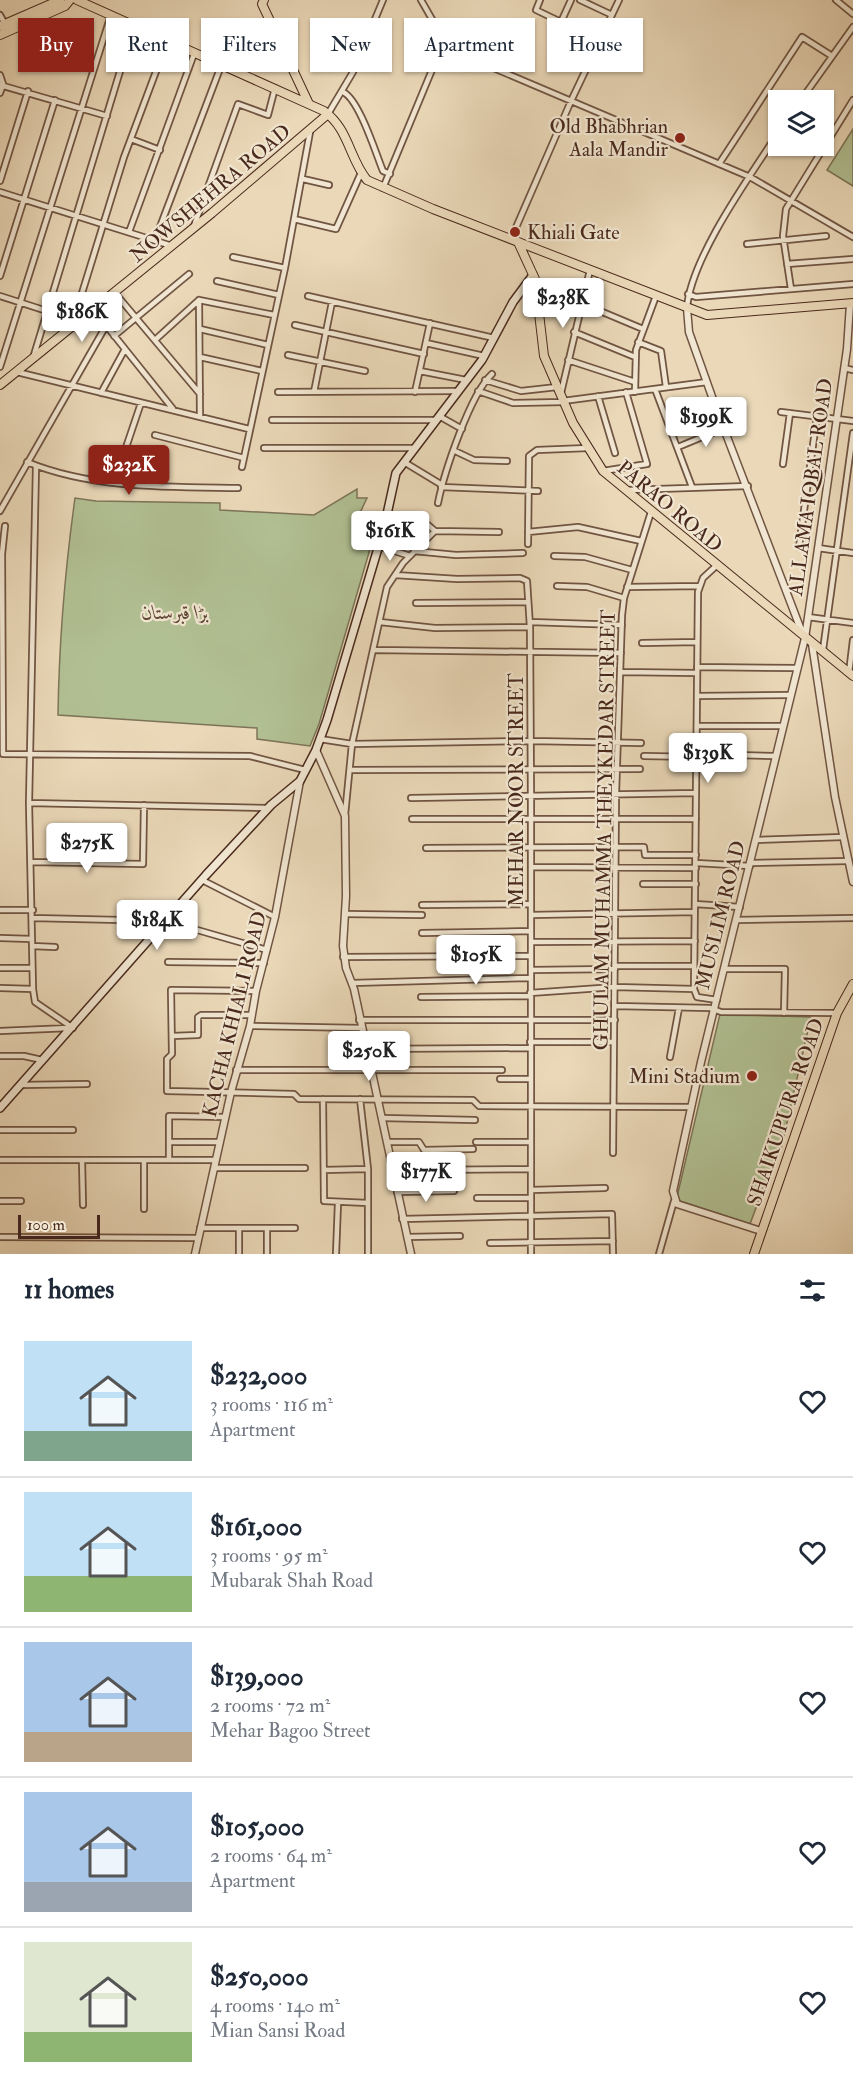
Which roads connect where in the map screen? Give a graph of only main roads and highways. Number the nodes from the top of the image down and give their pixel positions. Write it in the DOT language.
graph roads {
  1 [pos="60,0"];
  2 [pos="70,0"];
  3 [pos="77,0"];
  4 [pos="264,0"];
  5 [pos="2,25"];
  6 [pos="0,35"];
  7 [pos="309,104"];
  8 [pos="328,114"];
  9 [pos="515,240"];
  10 [pos="533,275"];
  11 [pos="851,304"];
  12 [pos="0,385"];
  13 [pos="851,675"];
  14 [pos="853,984"];
  15 [pos="853,991"];
  16 [pos="0,1108"];
  17 [pos="754,1254"];
  18 [pos="759,1254"];
  1 -- 5 [label="main road"];
  2 -- 6 [label="main road"];
  3 -- 7 [label="main road"];
  4 -- 7 [label="main road"];
  7 -- 8 [label="main road"];
  8 -- 9 [label="main road"];
  8 -- 12 [label="main road, NOWSHEHRA ROAD"];
  9 -- 10 [label="main road, PARAO ROAD"];
  9 -- 11 [label="main road"];
  10 -- 13 [label="main road, PARAO ROAD"];
  10 -- 16 [label="main road"];
  14 -- 17 [label="main road, SHAIKUPURA ROAD"];
  15 -- 18 [label="main road, SHAIKUPURA ROAD"];
}
